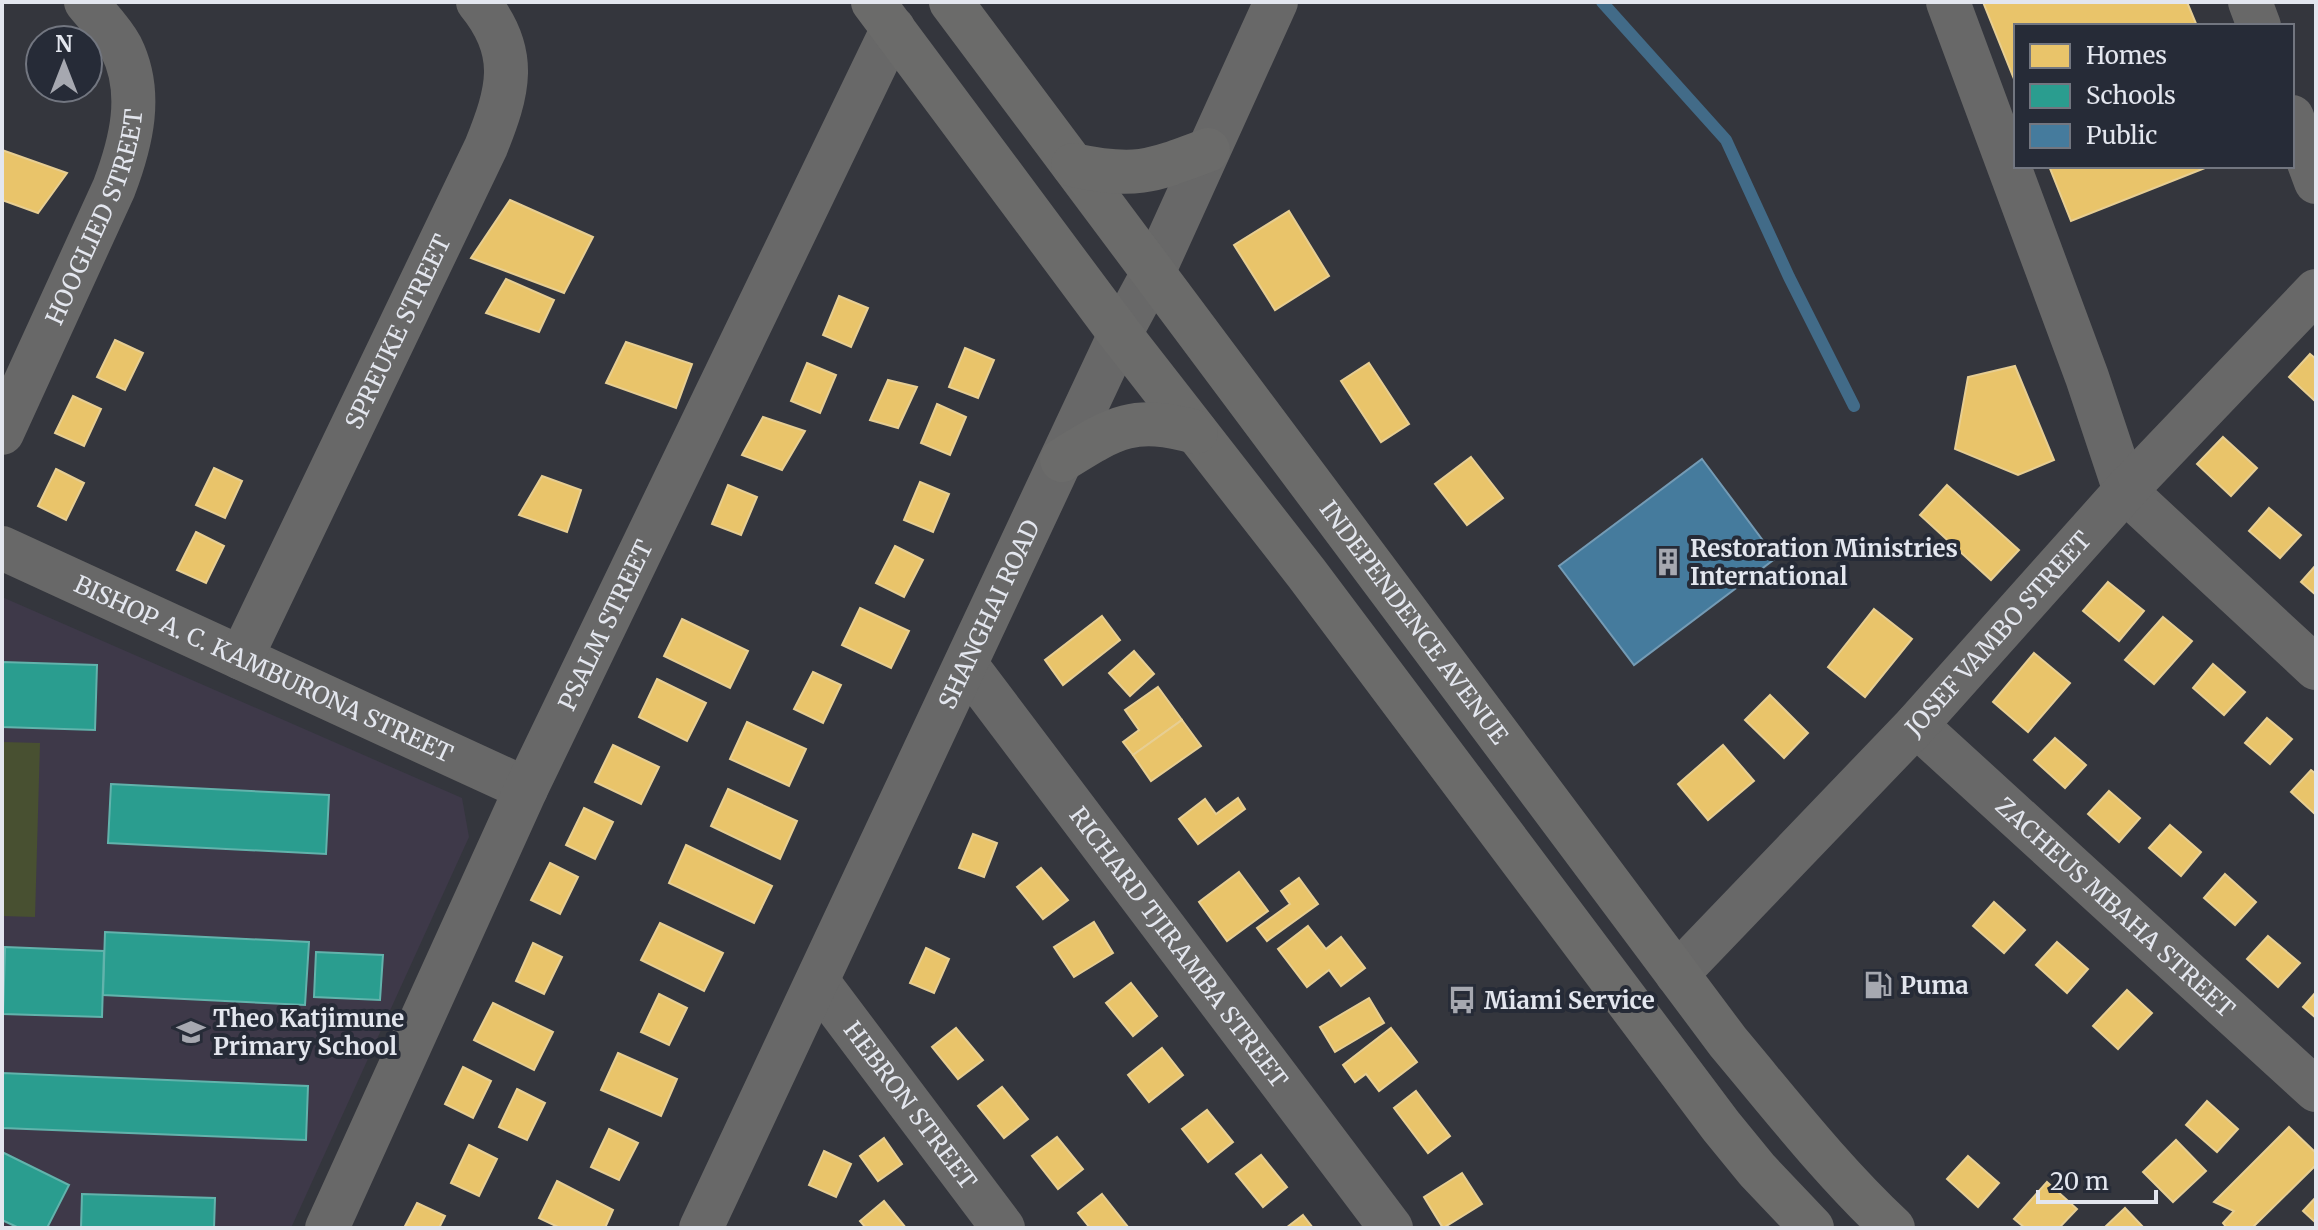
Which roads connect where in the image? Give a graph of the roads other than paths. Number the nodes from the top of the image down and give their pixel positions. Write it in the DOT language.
graph roads {
  1 [pos="86,2"];
  2 [pos="478,2"];
  3 [pos="951,2"];
  4 [pos="1276,2"];
  5 [pos="1948,2"];
  6 [pos="2250,2"];
  7 [pos="883,15"];
  8 [pos="2258,24"];
  9 [pos="2294,122"];
  10 [pos="1208,150"];
  11 [pos="1073,165"];
  12 [pos="2316,182"];
  13 [pos="1153,273"];
  14 [pos="2316,291"];
  15 [pos="1120,334"];
  16 [pos="1196,432"];
  17 [pos="2,433"];
  18 [pos="1062,460"];
  19 [pos="2125,491"];
  20 [pos="2,548"];
  21 [pos="241,658"];
  22 [pos="967,666"];
  23 [pos="2316,668"];
  24 [pos="1916,725"];
  25 [pos="526,789"];
  26 [pos="1677,974"];
  27 [pos="818,982"];
  28 [pos="2316,1090"];
  29 [pos="327,1228"];
  30 [pos="701,1228"];
  31 [pos="1003,1228"];
  32 [pos="1391,1228"];
  33 [pos="1812,1228"];
  34 [pos="1893,1228"];
  1 -- 17 [label="street, HOOGLIED STREET"];
  2 -- 21 [label="street, SPREUKE STREET"];
  3 -- 11 [label="main road, INDEPENDENCE AVENUE"];
  4 -- 10 [label="street, SHANGHAI ROAD"];
  5 -- 19 [label="street"];
  6 -- 8 [label="street"];
  7 -- 15 [label="main road"];
  7 -- 25 [label="street, PSALM STREET"];
  9 -- 12 [label="street"];
  10 -- 11 [label="main road"];
  10 -- 13 [label="street, SHANGHAI ROAD"];
  11 -- 13 [label="main road, INDEPENDENCE AVENUE"];
  13 -- 15 [label="street, SHANGHAI ROAD"];
  13 -- 26 [label="main road, INDEPENDENCE AVENUE"];
  14 -- 19 [label="street, JOSEF VAMBO STREET"];
  15 -- 16 [label="main road"];
  15 -- 18 [label="street, SHANGHAI ROAD"];
  16 -- 18 [label="main road"];
  16 -- 33 [label="main road"];
  18 -- 22 [label="street, SHANGHAI ROAD"];
  19 -- 23 [label="street"];
  19 -- 24 [label="street, JOSEF VAMBO STREET"];
  20 -- 21 [label="street, BISHOP A. C. KAMBURONA STREET"];
  21 -- 25 [label="street, BISHOP A. C. KAMBURONA STREET"];
  22 -- 27 [label="street, SHANGHAI ROAD"];
  22 -- 32 [label="street, RICHARD TJIRAMBA STREET"];
  24 -- 26 [label="street, JOSEF VAMBO STREET"];
  24 -- 28 [label="street, ZACHEUS MBAHA STREET"];
  25 -- 29 [label="street, PSALM STREET"];
  26 -- 34 [label="main road, INDEPENDENCE AVENUE"];
  27 -- 30 [label="street, SHANGHAI ROAD"];
  27 -- 31 [label="street, HEBRON STREET"];
}
